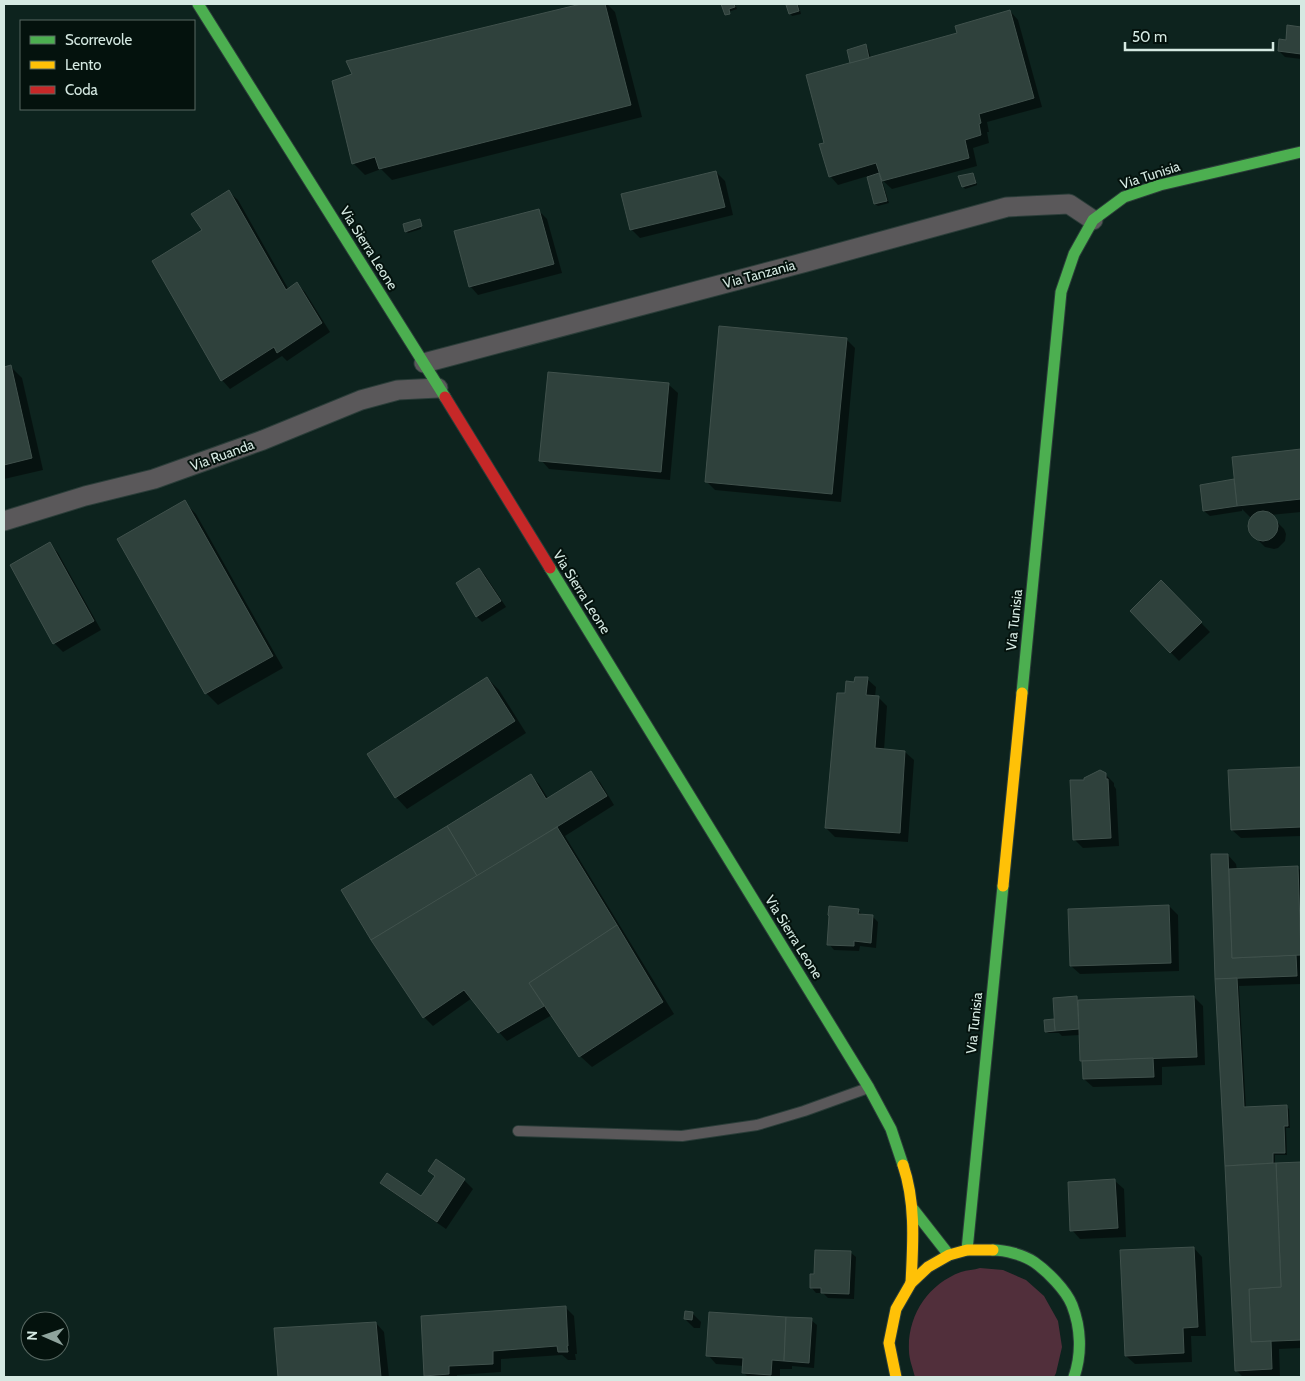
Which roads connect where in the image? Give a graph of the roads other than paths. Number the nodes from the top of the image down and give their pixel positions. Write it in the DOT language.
graph roads {
  1 [pos="198,4"];
  2 [pos="1301,152"];
  3 [pos="1093,220"];
  4 [pos="424,363"];
  5 [pos="438,388"];
  6 [pos="4,521"];
  7 [pos="869,1088"];
  8 [pos="518,1131"];
  9 [pos="913,1209"];
  10 [pos="966,1250"];
  11 [pos="949,1255"];
  12 [pos="911,1283"];
  13 [pos="1079,1373"];
  14 [pos="896,1377"];
  1 -- 4 [label="street, Via Sierra Leone"];
  2 -- 3 [label="street, Via Tunisia"];
  3 -- 4 [label="street, Via Tanzania"];
  3 -- 10 [label="street, Via Tunisia"];
  4 -- 5 [label="street, Via Sierra Leone"];
  5 -- 6 [label="street, Via Ruanda"];
  5 -- 7 [label="street, Via Sierra Leone"];
  7 -- 8 [label="lane"];
  7 -- 9 [label="street, Via Sierra Leone"];
  9 -- 11 [label="street, Via Sierra Leone"];
  9 -- 12 [label="street, Via Sierra Leone"];
  10 -- 11 [label="street"];
  10 -- 13 [label="street"];
  11 -- 12 [label="street"];
  12 -- 14 [label="street"];
}
